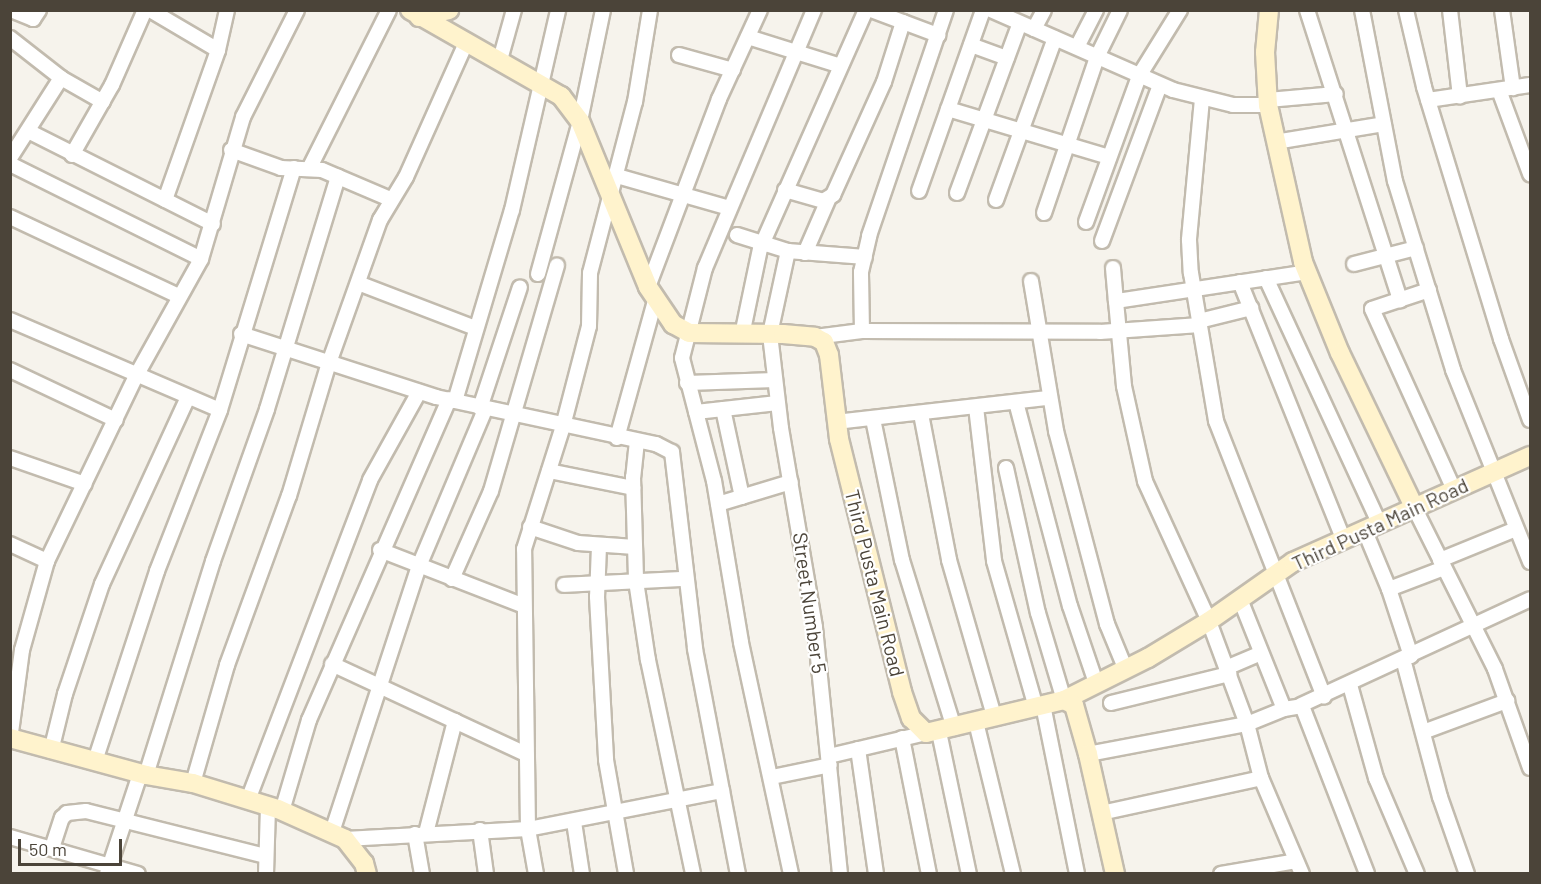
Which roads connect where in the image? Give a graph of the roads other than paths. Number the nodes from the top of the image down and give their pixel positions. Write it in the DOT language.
graph roads {
  1 [pos="11,10"];
  2 [pos="39,10"];
  3 [pos="145,10"];
  4 [pos="150,10"];
  5 [pos="228,10"];
  6 [pos="297,10"];
  7 [pos="389,10"];
  8 [pos="449,10"];
  9 [pos="514,10"];
  10 [pos="558,10"];
  11 [pos="603,10"];
  12 [pos="650,10"];
  13 [pos="760,10"];
  14 [pos="814,10"];
  15 [pos="866,10"];
  16 [pos="871,10"];
  17 [pos="946,10"];
  18 [pos="1044,10"];
  19 [pos="1096,10"];
  20 [pos="1120,10"];
  21 [pos="1180,10"];
  22 [pos="1269,10"];
  23 [pos="1307,10"];
  24 [pos="1362,10"];
  25 [pos="1406,10"];
  26 [pos="1450,10"];
  27 [pos="1502,10"];
  28 [pos="992,11"];
  29 [pos="414,14"];
  30 [pos="163,15"];
  31 [pos="897,17"];
  32 [pos="1020,23"];
  33 [pos="1034,29"];
  34 [pos="938,35"];
  35 [pos="748,37"];
  36 [pos="10,38"];
  37 [pos="1055,38"];
  38 [pos="466,44"];
  39 [pos="971,45"];
  40 [pos="1077,47"];
  41 [pos="218,50"];
  42 [pos="795,53"];
  43 [pos="679,55"];
  44 [pos="1097,57"];
  45 [pos="1007,58"];
  46 [pos="500,60"];
  47 [pos="841,66"];
  48 [pos="733,70"];
  49 [pos="1139,75"];
  50 [pos="61,78"];
  51 [pos="544,84"];
  52 [pos="1160,85"];
  53 [pos="1530,85"];
  54 [pos="1506,89"];
  55 [pos="1336,94"];
  56 [pos="1460,96"];
  57 [pos="1202,99"];
  58 [pos="1428,100"];
  59 [pos="103,102"];
  60 [pos="1268,102"];
  61 [pos="948,109"];
  62 [pos="984,120"];
  63 [pos="580,121"];
  64 [pos="1384,124"];
  65 [pos="28,130"];
  66 [pos="1348,131"];
  67 [pos="1021,132"];
  68 [pos="1275,141"];
  69 [pos="1067,145"];
  70 [pos="231,150"];
  71 [pos="72,155"];
  72 [pos="1109,157"];
  73 [pos="10,158"];
  74 [pos="10,164"];
  75 [pos="294,168"];
  76 [pos="309,168"];
  77 [pos="1530,174"];
  78 [pos="617,176"];
  79 [pos="338,177"];
  80 [pos="785,190"];
  81 [pos="919,191"];
  82 [pos="682,193"];
  83 [pos="957,193"];
  84 [pos="390,199"];
  85 [pos="612,199"];
  86 [pos="165,200"];
  87 [pos="828,200"];
  88 [pos="996,200"];
  89 [pos="729,208"];
  90 [pos="1044,213"];
  91 [pos="10,217"];
  92 [pos="1086,222"];
  93 [pos="213,224"];
  94 [pos="737,235"];
  95 [pos="1102,241"];
  96 [pos="763,242"];
  97 [pos="1416,248"];
  98 [pos="788,252"];
  99 [pos="805,253"];
  100 [pos="1384,255"];
  101 [pos="865,257"];
  102 [pos="201,259"];
  103 [pos="1354,264"];
  104 [pos="557,265"];
  105 [pos="1113,268"];
  106 [pos="1307,272"];
  107 [pos="538,274"];
  108 [pos="1266,278"];
  109 [pos="1031,281"];
  110 [pos="1240,282"];
  111 [pos="358,283"];
  112 [pos="520,288"];
  113 [pos="1193,288"];
  114 [pos="1429,290"];
  115 [pos="652,294"];
  116 [pos="179,296"];
  117 [pos="1400,300"];
  118 [pos="1116,301"];
  119 [pos="1251,308"];
  120 [pos="10,320"];
  121 [pos="1199,323"];
  122 [pos="475,328"];
  123 [pos="862,331"];
  124 [pos="1116,331"];
  125 [pos="1038,332"];
  126 [pos="689,333"];
  127 [pos="241,334"];
  128 [pos="770,334"];
  129 [pos="742,335"];
  130 [pos="814,337"];
  131 [pos="285,350"];
  132 [pos="330,363"];
  133 [pos="10,370"];
  134 [pos="136,376"];
  135 [pos="775,380"];
  136 [pos="687,383"];
  137 [pos="419,392"];
  138 [pos="188,397"];
  139 [pos="1048,398"];
  140 [pos="452,400"];
  141 [pos="1016,402"];
  142 [pos="778,403"];
  143 [pos="976,407"];
  144 [pos="482,409"];
  145 [pos="723,409"];
  146 [pos="220,410"];
  147 [pos="696,412"];
  148 [pos="921,414"];
  149 [pos="516,417"];
  150 [pos="873,419"];
  151 [pos="116,420"];
  152 [pos="1530,420"];
  153 [pos="836,422"];
  154 [pos="563,426"];
  155 [pos="618,438"];
  156 [pos="637,441"];
  157 [pos="1530,456"];
  158 [pos="10,458"];
  159 [pos="1006,468"];
  160 [pos="549,471"];
  161 [pos="1492,472"];
  162 [pos="791,482"];
  163 [pos="85,484"];
  164 [pos="633,488"];
  165 [pos="1454,490"];
  166 [pos="742,497"];
  167 [pos="718,504"];
  168 [pos="1414,507"];
  169 [pos="1371,525"];
  170 [pos="530,527"];
  171 [pos="1516,529"];
  172 [pos="1343,538"];
  173 [pos="10,544"];
  174 [pos="599,546"];
  175 [pos="635,547"];
  176 [pos="380,550"];
  177 [pos="47,561"];
  178 [pos="1530,562"];
  179 [pos="1442,564"];
  180 [pos="419,566"];
  181 [pos="1276,573"];
  182 [pos="452,579"];
  183 [pos="684,579"];
  184 [pos="636,581"];
  185 [pos="597,584"];
  186 [pos="564,585"];
  187 [pos="1389,589"];
  188 [pos="1240,599"];
  189 [pos="1530,599"];
  190 [pos="522,605"];
  191 [pos="1209,621"];
  192 [pos="1473,627"];
  193 [pos="1262,653"];
  194 [pos="1407,657"];
  195 [pos="332,664"];
  196 [pos="1126,670"];
  197 [pos="1227,671"];
  198 [pos="1096,683"];
  199 [pos="1350,685"];
  200 [pos="379,687"];
  201 [pos="1324,697"];
  202 [pos="1064,700"];
  203 [pos="1507,701"];
  204 [pos="1111,703"];
  205 [pos="1300,705"];
  206 [pos="1040,706"];
  207 [pos="1284,709"];
  208 [pos="994,716"];
  209 [pos="455,721"];
  210 [pos="976,722"];
  211 [pos="1247,724"];
  212 [pos="940,731"];
  213 [pos="1423,732"];
  214 [pos="902,738"];
  215 [pos="11,739"];
  216 [pos="858,749"];
  217 [pos="51,751"];
  218 [pos="526,754"];
  219 [pos="1088,754"];
  220 [pos="95,761"];
  221 [pos="829,761"];
  222 [pos="1530,768"];
  223 [pos="143,774"];
  224 [pos="772,777"];
  225 [pos="1262,778"];
  226 [pos="193,783"];
  227 [pos="722,791"];
  228 [pos="248,800"];
  229 [pos="677,801"];
  230 [pos="275,809"];
  231 [pos="1101,813"];
  232 [pos="614,815"];
  233 [pos="126,821"];
  234 [pos="574,822"];
  235 [pos="528,829"];
  236 [pos="480,830"];
  237 [pos="421,834"];
  238 [pos="338,836"];
  239 [pos="10,837"];
  240 [pos="52,848"];
  241 [pos="265,855"];
  242 [pos="1299,867"];
  243 [pos="108,869"];
  244 [pos="138,873"];
  245 [pos="266,873"];
  246 [pos="367,873"];
  247 [pos="422,873"];
  248 [pos="486,873"];
  249 [pos="536,873"];
  250 [pos="582,873"];
  251 [pos="626,873"];
  252 [pos="693,873"];
  253 [pos="738,873"];
  254 [pos="790,873"];
  255 [pos="840,873"];
  256 [pos="876,873"];
  257 [pos="929,873"];
  258 [pos="969,873"];
  259 [pos="1013,873"];
  260 [pos="1077,873"];
  261 [pos="1115,873"];
  262 [pos="1221,873"];
  263 [pos="1367,873"];
  264 [pos="1417,873"];
  265 [pos="1467,873"];
  1 -- 2 [label="street"];
  3 -- 59 [label="street"];
  4 -- 30 [label="street"];
  5 -- 41 [label="street"];
  6 -- 70 [label="street"];
  7 -- 76 [label="street"];
  8 -- 29 [label="street"];
  9 -- 46 [label="street"];
  10 -- 51 [label="street"];
  11 -- 63 [label="street"];
  12 -- 78 [label="street"];
  13 -- 35 [label="street"];
  14 -- 42 [label="street"];
  15 -- 47 [label="street"];
  16 -- 31 [label="street"];
  17 -- 34 [label="street"];
  18 -- 33 [label="street"];
  19 -- 40 [label="street"];
  20 -- 44 [label="street"];
  21 -- 49 [label="street"];
  22 -- 60 [label="street"];
  23 -- 55 [label="street"];
  24 -- 64 [label="street"];
  25 -- 58 [label="street"];
  26 -- 56 [label="street"];
  27 -- 54 [label="street"];
  28 -- 32 [label="street"];
  28 -- 39 [label="street"];
  29 -- 38 [label="street"];
  30 -- 41 [label="street"];
  31 -- 34 [label="street"];
  31 -- 87 [label="street"];
  32 -- 33 [label="street"];
  32 -- 45 [label="street"];
  33 -- 37 [label="street"];
  34 -- 101 [label="street"];
  35 -- 42 [label="street"];
  35 -- 48 [label="street"];
  36 -- 50 [label="street"];
  37 -- 40 [label="street"];
  37 -- 67 [label="street"];
  38 -- 46 [label="street"];
  38 -- 84 [label="street"];
  39 -- 45 [label="street"];
  39 -- 61 [label="street"];
  40 -- 44 [label="street"];
  41 -- 86 [label="street"];
  42 -- 47 [label="street"];
  42 -- 89 [label="street"];
  43 -- 48 [label="street"];
  44 -- 49 [label="street"];
  44 -- 69 [label="street"];
  45 -- 62 [label="street"];
  46 -- 51 [label="street"];
  47 -- 80 [label="street"];
  48 -- 82 [label="street"];
  49 -- 52 [label="street"];
  49 -- 72 [label="street"];
  50 -- 59 [label="street"];
  50 -- 65 [label="street"];
  51 -- 63 [label="street"];
  51 -- 122 [label="street"];
  52 -- 57 [label="street"];
  52 -- 95 [label="street"];
  53 -- 54 [label="street"];
  54 -- 56 [label="street"];
  54 -- 77 [label="street"];
  55 -- 60 [label="street"];
  55 -- 66 [label="street"];
  56 -- 58 [label="street"];
  57 -- 60 [label="street"];
  57 -- 113 [label="street"];
  58 -- 152 [label="street"];
  59 -- 71 [label="street"];
  60 -- 68 [label="street"];
  61 -- 62 [label="street"];
  61 -- 81 [label="street"];
  62 -- 67 [label="street"];
  62 -- 83 [label="street"];
  63 -- 85 [label="street"];
  63 -- 107 [label="street"];
  64 -- 66 [label="street"];
  64 -- 97 [label="street"];
  65 -- 71 [label="street"];
  65 -- 73 [label="street"];
  66 -- 68 [label="street"];
  66 -- 100 [label="street"];
  67 -- 69 [label="street"];
  67 -- 88 [label="street"];
  68 -- 106 [label="street"];
  69 -- 72 [label="street"];
  69 -- 90 [label="street"];
  70 -- 75 [label="street"];
  70 -- 93 [label="street"];
  71 -- 86 [label="street"];
  72 -- 92 [label="street"];
  74 -- 102 [label="street"];
  75 -- 76 [label="street"];
  75 -- 127 [label="street"];
  76 -- 79 [label="street"];
  78 -- 82 [label="street"];
  78 -- 85 [label="street"];
  79 -- 84 [label="street"];
  79 -- 131 [label="street"];
  80 -- 87 [label="street"];
  80 -- 96 [label="street"];
  82 -- 89 [label="street"];
  82 -- 115 [label="street"];
  84 -- 111 [label="street"];
  85 -- 115 [label="street"];
  85 -- 154 [label="street"];
  86 -- 93 [label="street"];
  87 -- 99 [label="street"];
  89 -- 126 [label="street"];
  91 -- 116 [label="street"];
  93 -- 102 [label="street"];
  94 -- 96 [label="street"];
  96 -- 98 [label="street"];
  96 -- 129 [label="street"];
  97 -- 100 [label="street"];
  97 -- 114 [label="street"];
  98 -- 99 [label="street"];
  98 -- 128 [label="street, Street Number 5"];
  99 -- 101 [label="street"];
  100 -- 103 [label="street"];
  100 -- 117 [label="street"];
  101 -- 123 [label="street"];
  102 -- 116 [label="street"];
  104 -- 149 [label="street"];
  105 -- 118 [label="street"];
  106 -- 108 [label="street"];
  106 -- 168 [label="street"];
  108 -- 110 [label="street"];
  108 -- 169 [label="street"];
  109 -- 125 [label="street"];
  110 -- 113 [label="street"];
  110 -- 119 [label="street"];
  111 -- 122 [label="street"];
  111 -- 132 [label="street"];
  112 -- 144 [label="street"];
  113 -- 118 [label="street"];
  113 -- 121 [label="street"];
  114 -- 117 [label="street"];
  114 -- 161 [label="street"];
  115 -- 126 [label="street"];
  115 -- 155 [label="street"];
  116 -- 134 [label="street"];
  117 -- 165 [label="street"];
  118 -- 124 [label="street"];
  119 -- 121 [label="street"];
  119 -- 172 [label="street"];
  120 -- 134 [label="street"];
  121 -- 124 [label="street"];
  121 -- 181 [label="street"];
  122 -- 140 [label="street"];
  123 -- 125 [label="street"];
  123 -- 130 [label="street"];
  124 -- 125 [label="street"];
  124 -- 191 [label="street"];
  125 -- 139 [label="street"];
  126 -- 129 [label="street"];
  126 -- 136 [label="street"];
  127 -- 131 [label="street"];
  127 -- 146 [label="street"];
  128 -- 129 [label="street"];
  128 -- 130 [label="street"];
  128 -- 135 [label="street, Street Number 5"];
  130 -- 153 [label="street, Third Pusta Main Road"];
  131 -- 132 [label="street"];
  131 -- 223 [label="street"];
  132 -- 137 [label="street"];
  132 -- 226 [label="street"];
  133 -- 151 [label="street"];
  134 -- 138 [label="street"];
  134 -- 151 [label="street"];
  135 -- 136 [label="street"];
  135 -- 142 [label="street, Street Number 5"];
  136 -- 147 [label="street"];
  137 -- 140 [label="street"];
  137 -- 228 [label="street"];
  138 -- 146 [label="street"];
  138 -- 217 [label="street"];
  139 -- 141 [label="street"];
  139 -- 196 [label="street"];
  140 -- 144 [label="street"];
  140 -- 176 [label="street"];
  141 -- 143 [label="street"];
  141 -- 198 [label="street"];
  142 -- 145 [label="street"];
  142 -- 162 [label="street, Street Number 5"];
  143 -- 148 [label="street"];
  143 -- 206 [label="street"];
  144 -- 149 [label="street"];
  144 -- 180 [label="street"];
  145 -- 147 [label="street"];
  145 -- 166 [label="street"];
  146 -- 220 [label="street"];
  147 -- 167 [label="street"];
  148 -- 150 [label="street"];
  148 -- 208 [label="street"];
  149 -- 154 [label="street"];
  149 -- 182 [label="street"];
  150 -- 153 [label="street"];
  150 -- 212 [label="street"];
  151 -- 163 [label="street"];
  153 -- 212 [label="street, Third Pusta Main Road"];
  154 -- 155 [label="street"];
  154 -- 160 [label="street"];
  155 -- 156 [label="street"];
  156 -- 164 [label="street"];
  156 -- 183 [label="street"];
  157 -- 161 [label="street, Third Pusta Main Road"];
  158 -- 163 [label="street"];
  159 -- 202 [label="street"];
  160 -- 164 [label="street"];
  160 -- 170 [label="street"];
  161 -- 165 [label="street, Third Pusta Main Road"];
  161 -- 171 [label="street"];
  162 -- 166 [label="street"];
  162 -- 221 [label="street, Street Number 5"];
  163 -- 177 [label="street"];
  164 -- 175 [label="street"];
  165 -- 168 [label="street, Third Pusta Main Road"];
  166 -- 167 [label="street"];
  167 -- 224 [label="street"];
  168 -- 169 [label="street, Third Pusta Main Road"];
  168 -- 179 [label="street"];
  169 -- 172 [label="street, Third Pusta Main Road"];
  169 -- 187 [label="street"];
  170 -- 174 [label="street"];
  170 -- 190 [label="street"];
  171 -- 178 [label="street"];
  171 -- 179 [label="street"];
  172 -- 181 [label="street, Third Pusta Main Road"];
  173 -- 177 [label="street"];
  174 -- 175 [label="street"];
  174 -- 185 [label="street"];
  175 -- 184 [label="street"];
  176 -- 180 [label="street"];
  176 -- 195 [label="street"];
  177 -- 215 [label="street"];
  179 -- 187 [label="street"];
  179 -- 192 [label="street"];
  180 -- 182 [label="street"];
  180 -- 200 [label="street"];
  181 -- 188 [label="street, Third Pusta Main Road"];
  181 -- 201 [label="street"];
  182 -- 190 [label="street"];
  183 -- 184 [label="street"];
  183 -- 227 [label="street"];
  184 -- 185 [label="street"];
  184 -- 229 [label="street"];
  185 -- 186 [label="street"];
  185 -- 232 [label="street"];
  187 -- 194 [label="street"];
  188 -- 191 [label="street, Third Pusta Main Road"];
  188 -- 193 [label="street"];
  189 -- 192 [label="street"];
  190 -- 218 [label="street"];
  191 -- 196 [label="street, Third Pusta Main Road"];
  191 -- 197 [label="street"];
  192 -- 194 [label="street"];
  192 -- 203 [label="street"];
  193 -- 197 [label="street"];
  193 -- 207 [label="street"];
  194 -- 199 [label="street"];
  194 -- 213 [label="street"];
  195 -- 200 [label="street"];
  195 -- 230 [label="street"];
  196 -- 198 [label="street, Third Pusta Main Road"];
  197 -- 204 [label="street"];
  197 -- 211 [label="street"];
  198 -- 202 [label="street, Third Pusta Main Road"];
  199 -- 201 [label="street"];
  199 -- 264 [label="street"];
  200 -- 209 [label="street"];
  200 -- 238 [label="street"];
  201 -- 205 [label="street"];
  202 -- 206 [label="street, Third Pusta Main Road"];
  202 -- 219 [label="street"];
  203 -- 213 [label="street"];
  203 -- 222 [label="street"];
  205 -- 207 [label="street"];
  205 -- 263 [label="street"];
  206 -- 208 [label="street, Third Pusta Main Road"];
  206 -- 260 [label="street"];
  207 -- 211 [label="street"];
  208 -- 210 [label="street, Third Pusta Main Road"];
  209 -- 218 [label="street"];
  209 -- 237 [label="street"];
  210 -- 212 [label="street, Third Pusta Main Road"];
  210 -- 259 [label="street"];
  211 -- 219 [label="street"];
  211 -- 225 [label="street"];
  212 -- 214 [label="street"];
  212 -- 258 [label="street"];
  213 -- 265 [label="street"];
  214 -- 216 [label="street"];
  214 -- 257 [label="street"];
  215 -- 217 [label="street"];
  216 -- 221 [label="street"];
  216 -- 256 [label="street"];
  217 -- 220 [label="street"];
  218 -- 235 [label="street"];
  219 -- 231 [label="street"];
  220 -- 223 [label="street"];
  221 -- 224 [label="street"];
  221 -- 255 [label="street, Street Number 5"];
  223 -- 226 [label="street"];
  223 -- 233 [label="street"];
  224 -- 254 [label="street"];
  225 -- 231 [label="street"];
  225 -- 242 [label="street"];
  226 -- 228 [label="street"];
  227 -- 229 [label="street"];
  227 -- 253 [label="street"];
  228 -- 230 [label="street"];
  229 -- 232 [label="street"];
  229 -- 252 [label="street"];
  230 -- 238 [label="street"];
  230 -- 241 [label="street"];
  231 -- 261 [label="street"];
  232 -- 234 [label="street"];
  232 -- 251 [label="street"];
  233 -- 240 [label="street"];
  233 -- 241 [label="street"];
  233 -- 243 [label="street"];
  234 -- 235 [label="street"];
  234 -- 250 [label="street"];
  235 -- 236 [label="street"];
  235 -- 249 [label="street"];
  236 -- 237 [label="street"];
  236 -- 248 [label="street"];
  237 -- 238 [label="street"];
  237 -- 247 [label="street"];
  238 -- 246 [label="street"];
  239 -- 240 [label="street"];
  240 -- 243 [label="street"];
  241 -- 245 [label="street"];
  242 -- 262 [label="street"];
  243 -- 244 [label="street"];
}
